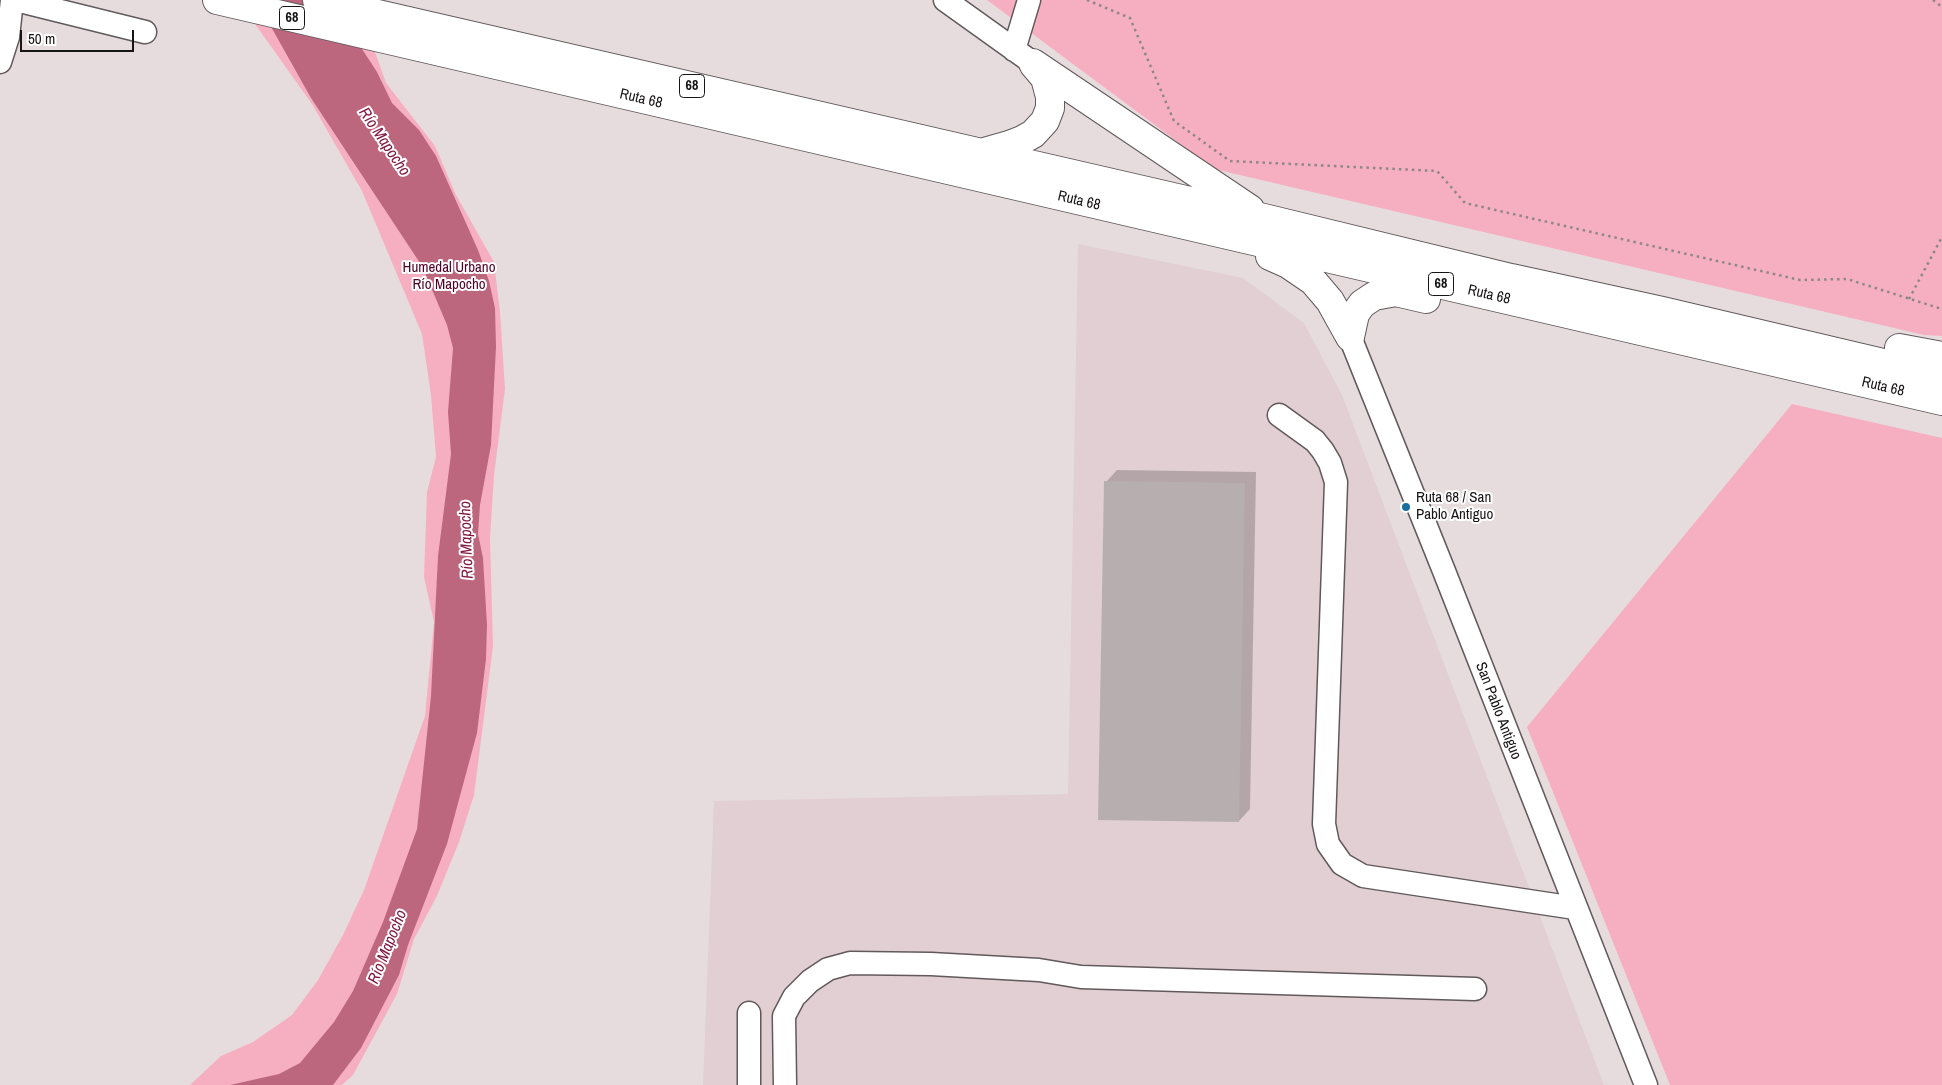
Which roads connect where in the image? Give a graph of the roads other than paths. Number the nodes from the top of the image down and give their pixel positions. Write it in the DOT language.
graph roads {
  1 [pos="12,0"];
  2 [pos="16,0"];
  3 [pos="218,0"];
  4 [pos="317,0"];
  5 [pos="945,0"];
  6 [pos="1029,0"];
  7 [pos="145,32"];
  8 [pos="1023,56"];
  9 [pos="0,62"];
  10 [pos="979,153"];
  11 [pos="1264,218"];
  12 [pos="1220,234"];
  13 [pos="1662,323"];
  14 [pos="1350,337"];
  15 [pos="1942,356"];
  16 [pos="1942,377"];
  17 [pos="1942,401"];
  18 [pos="1279,416"];
  19 [pos="1575,908"];
  20 [pos="1475,989"];
  21 [pos="749,1013"];
  22 [pos="749,1085"];
  23 [pos="785,1085"];
  24 [pos="1646,1085"];
  1 -- 9 [label="street"];
  2 -- 7 [label="street"];
  3 -- 12 [label="highway, Ruta 68 / 68"];
  4 -- 10 [label="highway, Ruta 68 / 68"];
  5 -- 8 [label="street"];
  6 -- 8 [label="street"];
  8 -- 10 [label="highway"];
  8 -- 11 [label="highway"];
  10 -- 11 [label="highway, Ruta 68 / 68"];
  11 -- 13 [label="highway, Ruta 68 / 68"];
  12 -- 13 [label="highway, Ruta 68 / 68"];
  12 -- 14 [label="highway"];
  13 -- 14 [label="highway"];
  13 -- 15 [label="highway"];
  13 -- 16 [label="highway, Ruta 68 / 68"];
  13 -- 17 [label="highway, Ruta 68 / 68"];
  14 -- 19 [label="street, San Pablo Antiguo"];
  18 -- 19 [label="street"];
  19 -- 24 [label="street, San Pablo Antiguo"];
  20 -- 23 [label="street"];
  21 -- 22 [label="street"];
}
